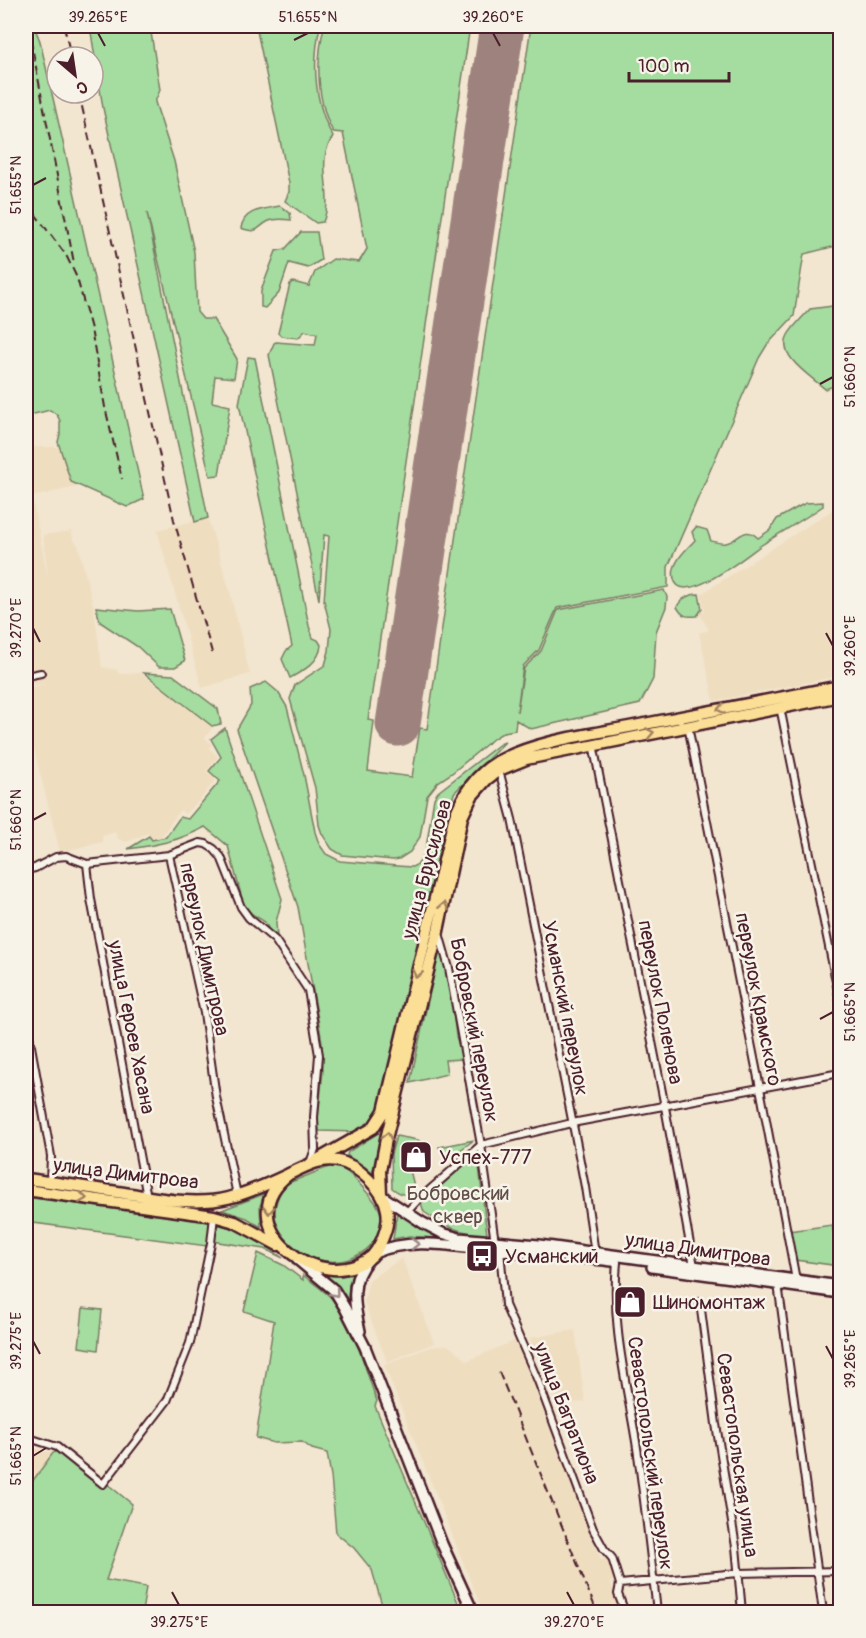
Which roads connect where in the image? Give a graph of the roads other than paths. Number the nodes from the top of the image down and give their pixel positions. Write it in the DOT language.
graph roads {
  1 [pos="41,674"];
  2 [pos="26,676"];
  3 [pos="840,686"];
  4 [pos="840,696"];
  5 [pos="780,707"];
  6 [pos="688,726"];
  7 [pos="593,744"];
  8 [pos="498,770"];
  9 [pos="169,855"];
  10 [pos="87,864"];
  11 [pos="26,870"];
  12 [pos="438,931"];
  13 [pos="840,1001"];
  14 [pos="26,1019"];
  15 [pos="840,1073"];
  16 [pos="760,1088"];
  17 [pos="665,1107"];
  18 [pos="572,1123"];
  19 [pos="480,1145"];
  20 [pos="309,1164"];
  21 [pos="289,1174"];
  22 [pos="26,1179"];
  23 [pos="50,1182"];
  24 [pos="26,1190"];
  25 [pos="237,1195"];
  26 [pos="381,1195"];
  27 [pos="147,1197"];
  28 [pos="406,1213"];
  29 [pos="214,1216"];
  30 [pos="498,1246"];
  31 [pos="288,1251"];
  32 [pos="594,1253"];
  33 [pos="373,1255"];
  34 [pos="617,1262"];
  35 [pos="694,1266"];
  36 [pos="795,1280"];
  37 [pos="778,1284"];
  38 [pos="840,1286"];
  39 [pos="840,1293"];
  40 [pos="700,1302"];
  41 [pos="365,1347"];
  42 [pos="26,1437"];
  43 [pos="840,1571"];
  44 [pos="819,1572"];
  45 [pos="738,1573"];
  46 [pos="654,1582"];
  47 [pos="620,1584"];
  48 [pos="473,1612"];
  49 [pos="625,1612"];
  50 [pos="657,1612"];
  51 [pos="742,1612"];
  52 [pos="823,1612"];
  1 -- 2 [label="street"];
  3 -- 20 [label="main road, улица Брусилова, one-way"];
  4 -- 5 [label="main road, улица Брусилова"];
  5 -- 6 [label="main road, улица Брусилова"];
  5 -- 13 [label="street"];
  7 -- 6 [label="main road, улица Брусилова, one-way"];
  6 -- 16 [label="street, переулок Крамского"];
  7 -- 8 [label="main road, улица Брусилова"];
  7 -- 17 [label="street, переулок Поленова"];
  12 -- 8 [label="main road, улица Брусилова, one-way"];
  8 -- 18 [label="street, Усманский переулок"];
  9 -- 10 [label="street, переулок Димитрова"];
  9 -- 20 [label="street"];
  9 -- 25 [label="street, переулок Димитрова"];
  10 -- 11 [label="street, переулок Димитрова"];
  10 -- 27 [label="street, улица Героев Хасана"];
  12 -- 19 [label="street, Бобровский переулок"];
  26 -- 12 [label="main road, улица Брусилова, one-way"];
  14 -- 23 [label="street"];
  15 -- 16 [label="street"];
  16 -- 17 [label="street"];
  16 -- 36 [label="street, переулок Крамского"];
  17 -- 18 [label="street"];
  17 -- 35 [label="street, переулок Поленова"];
  18 -- 19 [label="street"];
  18 -- 32 [label="street, Усманский переулок"];
  19 -- 28 [label="street"];
  19 -- 30 [label="street, Бобровский переулок"];
  20 -- 21 [label="main road, улица Димитрова"];
  20 -- 26 [label="main road, улица Димитрова"];
  21 -- 25 [label="main road, улица Димитрова"];
  21 -- 31 [label="main road, улица Димитрова, one-way"];
  22 -- 23 [label="main road, улица Димитрова"];
  23 -- 27 [label="main road, улица Димитрова"];
  24 -- 29 [label="main road, улица Димитрова, one-way"];
  25 -- 27 [label="main road, улица Димитрова"];
  26 -- 28 [label="main road, улица Димитрова"];
  26 -- 33 [label="main road"];
  28 -- 30 [label="main road, улица Димитрова"];
  29 -- 31 [label="main road, улица Димитрова"];
  29 -- 42 [label="street"];
  30 -- 32 [label="main road, улица Димитрова"];
  33 -- 30 [label="main road, улица Димитрова, one-way"];
  30 -- 34 [label="main road, улица Димитрова"];
  30 -- 47 [label="street, улица Багратиона"];
  31 -- 33 [label="main road, улица Димитрова"];
  31 -- 41 [label="main road, one-way"];
  32 -- 35 [label="main road, улица Димитрова"];
  33 -- 41 [label="main road"];
  34 -- 37 [label="main road, улица Димитрова"];
  34 -- 46 [label="street, Севастопольский переулок"];
  35 -- 36 [label="main road, улица Димитрова"];
  36 -- 38 [label="main road, улица Димитрова"];
  37 -- 39 [label="main road, улица Димитрова"];
  37 -- 44 [label="street"];
  40 -- 45 [label="street, Севастопольская улица"];
  41 -- 48 [label="main road"];
  43 -- 44 [label="street"];
  44 -- 45 [label="street"];
  44 -- 52 [label="street"];
  45 -- 46 [label="street"];
  45 -- 51 [label="street, Севастопольская улица"];
  46 -- 47 [label="street"];
  46 -- 50 [label="street, Севастопольский переулок"];
  47 -- 49 [label="street, улица Багратиона"];
}
